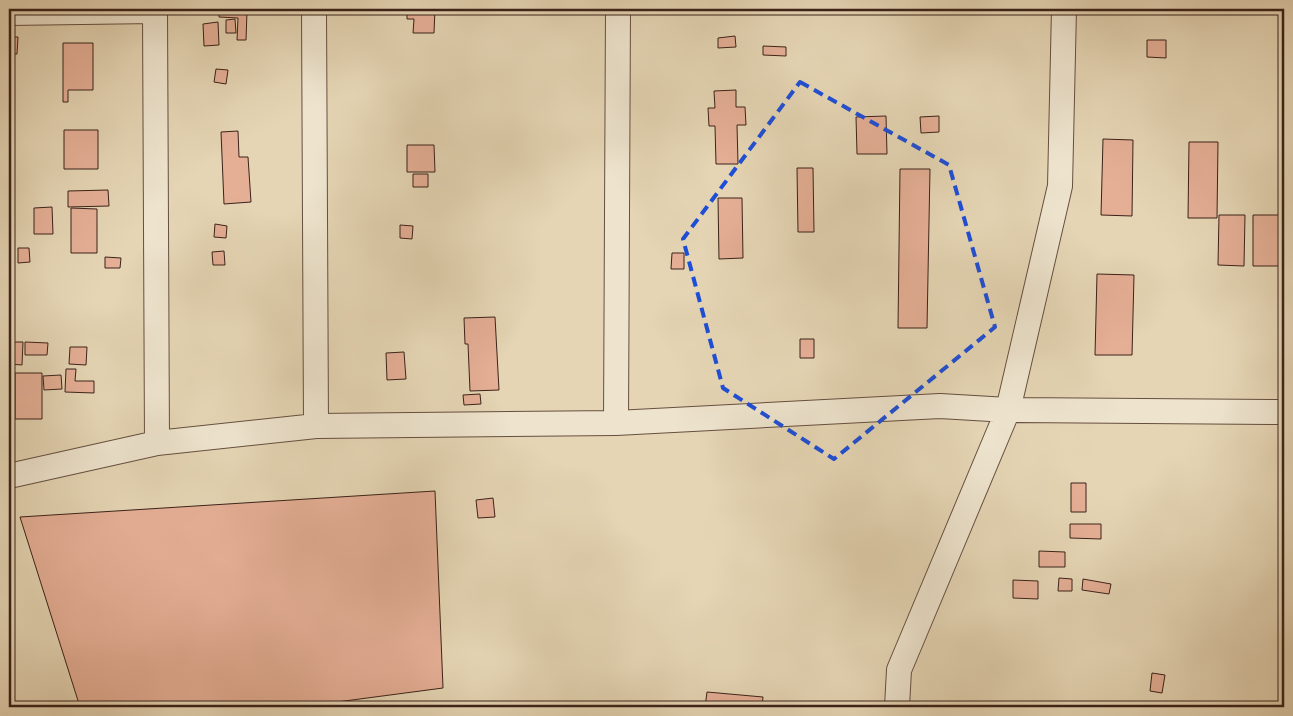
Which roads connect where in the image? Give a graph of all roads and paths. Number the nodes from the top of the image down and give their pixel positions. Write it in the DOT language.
graph roads {
  1 [pos="314,9"];
  2 [pos="618,9"];
  3 [pos="1064,9"];
  4 [pos="155,10"];
  5 [pos="9,13"];
  6 [pos="1008,410"];
  7 [pos="1284,412"];
  8 [pos="616,423"];
  9 [pos="316,426"];
  10 [pos="157,443"];
  11 [pos="9,476"];
  12 [pos="897,707"];
  1 -- 9 [label="street"];
  2 -- 8 [label="street"];
  3 -- 6 [label="street"];
  4 -- 5 [label="street"];
  4 -- 10 [label="street"];
  6 -- 7 [label="street"];
  6 -- 8 [label="street"];
  6 -- 12 [label="street"];
  8 -- 9 [label="street"];
  9 -- 10 [label="street"];
  10 -- 11 [label="street"];
}
